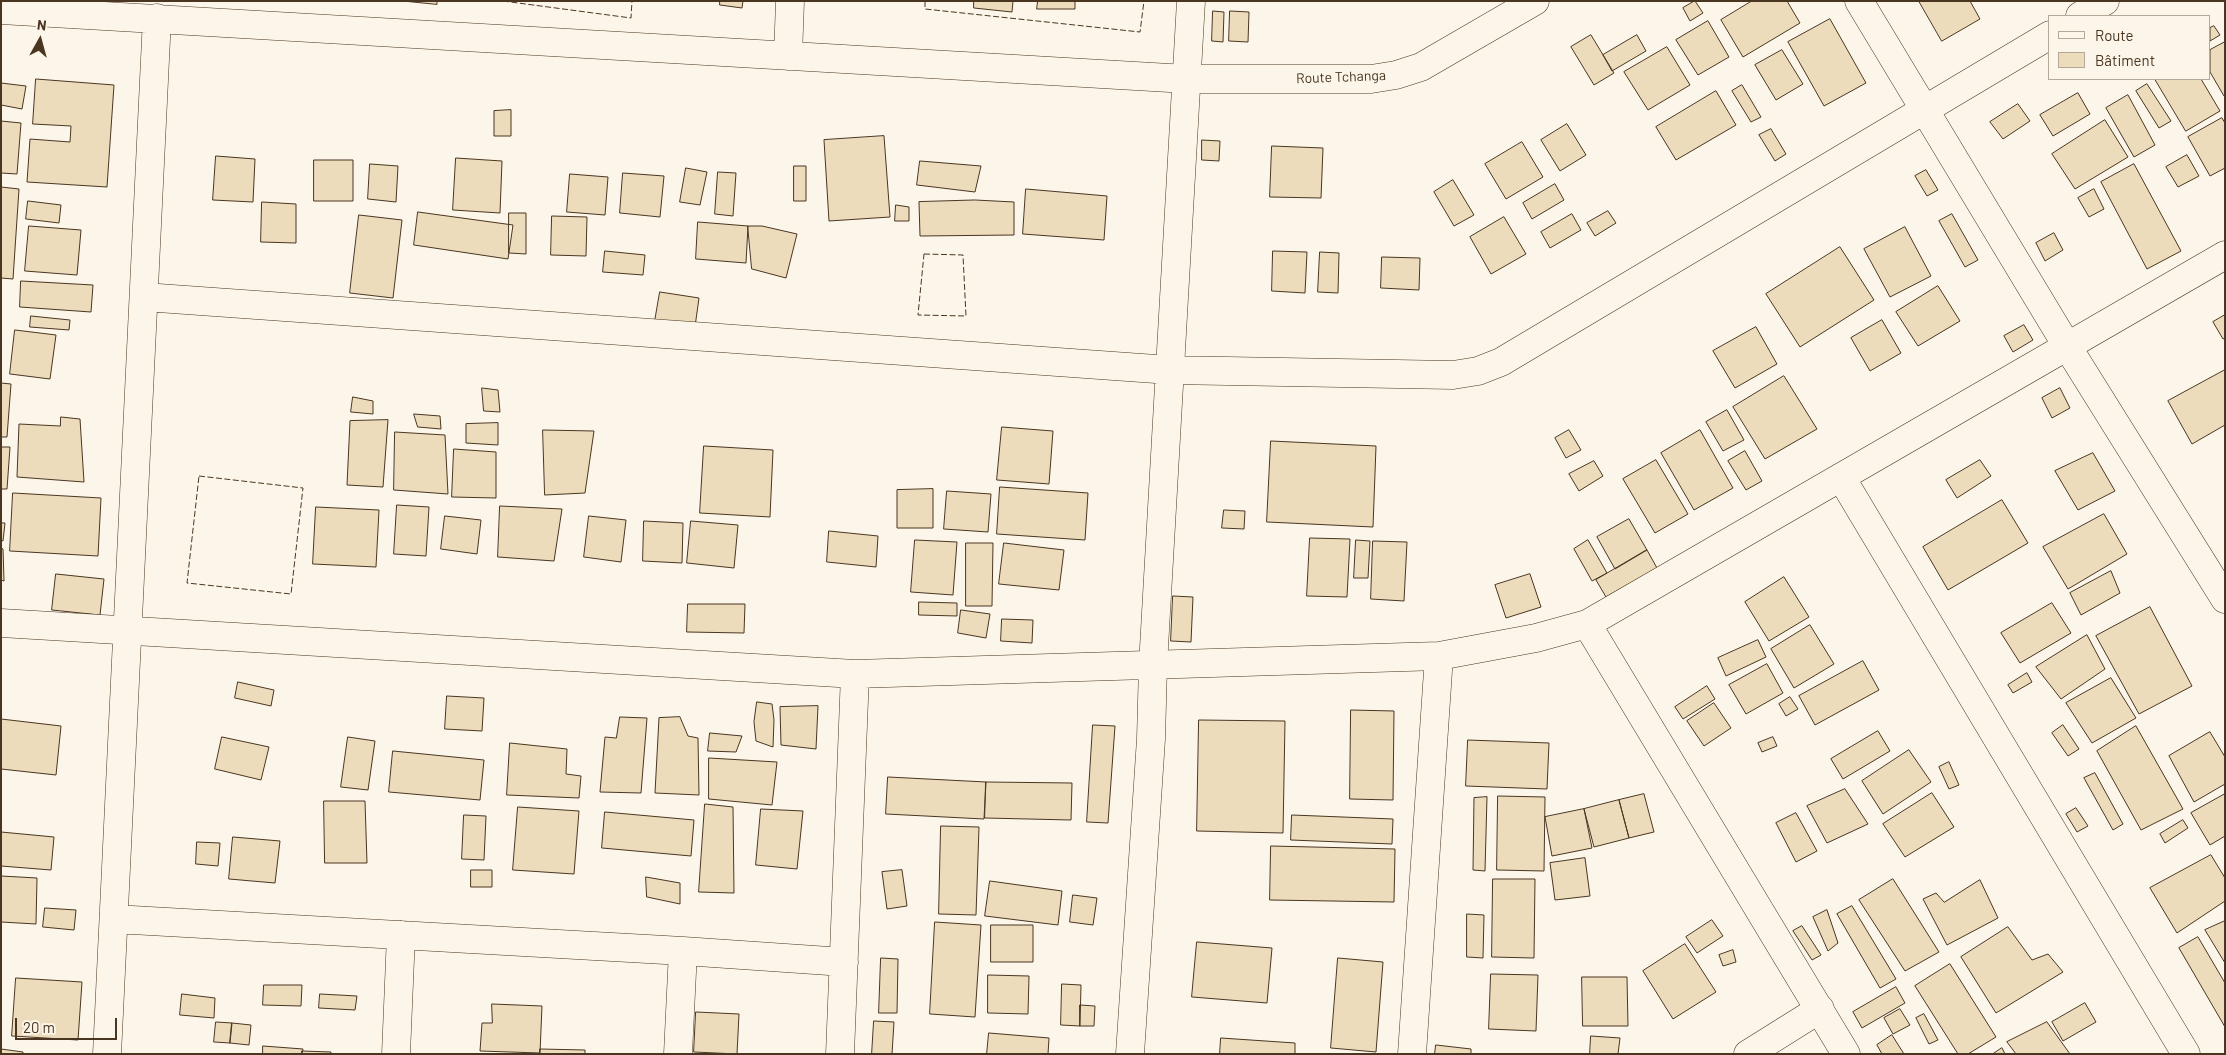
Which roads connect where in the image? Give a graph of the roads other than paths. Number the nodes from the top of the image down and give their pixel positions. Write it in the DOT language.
graph roads {
  1 [pos="790,1"];
  2 [pos="1191,1"];
  3 [pos="1535,1"];
  4 [pos="1859,1"];
  5 [pos="2105,1"];
  6 [pos="1,10"];
  7 [pos="2082,15"];
  8 [pos="157,18"];
  9 [pos="2048,35"];
  10 [pos="788,56"];
  11 [pos="1187,79"];
  12 [pos="1924,110"];
  13 [pos="2225,255"];
  14 [pos="144,297"];
  15 [pos="2067,346"];
  16 [pos="1170,370"];
  17 [pos="1841,477"];
  18 [pos="2225,600"];
  19 [pos="1,623"];
  20 [pos="1587,624"];
  21 [pos="128,631"];
  22 [pos="1439,656"];
  23 [pos="1153,665"];
  24 [pos="855,674"];
  25 [pos="114,919"];
  26 [pos="401,935"];
  27 [pos="683,951"];
  28 [pos="844,962"];
  29 [pos="1820,1009"];
  30 [pos="107,1054"];
  31 [pos="396,1054"];
  32 [pos="678,1054"];
  33 [pos="840,1054"];
  34 [pos="1130,1054"];
  35 [pos="1412,1054"];
  36 [pos="1748,1054"];
  37 [pos="1846,1054"];
  38 [pos="2186,1054"];
  1 -- 10 [label="street"];
  2 -- 11 [label="street"];
  3 -- 11 [label="street, Route Tchanga"];
  4 -- 12 [label="street"];
  5 -- 7 [label="street"];
  6 -- 8 [label="street, Route Tchanga"];
  8 -- 10 [label="street, Route Tchanga"];
  8 -- 14 [label="street"];
  9 -- 12 [label="street"];
  10 -- 11 [label="street, Route Tchanga"];
  11 -- 16 [label="street"];
  12 -- 15 [label="street"];
  12 -- 16 [label="street"];
  13 -- 15 [label="street"];
  14 -- 16 [label="street"];
  14 -- 21 [label="street"];
  15 -- 17 [label="street"];
  15 -- 18 [label="street"];
  16 -- 23 [label="street"];
  17 -- 20 [label="street"];
  17 -- 38 [label="street"];
  19 -- 21 [label="street"];
  20 -- 22 [label="street"];
  20 -- 29 [label="street"];
  21 -- 24 [label="street"];
  21 -- 25 [label="street"];
  22 -- 23 [label="street"];
  22 -- 35 [label="street"];
  23 -- 24 [label="street"];
  23 -- 34 [label="street"];
  24 -- 28 [label="street"];
  25 -- 26 [label="street"];
  25 -- 30 [label="street"];
  26 -- 27 [label="street"];
  26 -- 31 [label="street"];
  27 -- 28 [label="street"];
  27 -- 32 [label="street"];
  28 -- 33 [label="street"];
  29 -- 36 [label="street"];
  29 -- 37 [label="street"];
}
